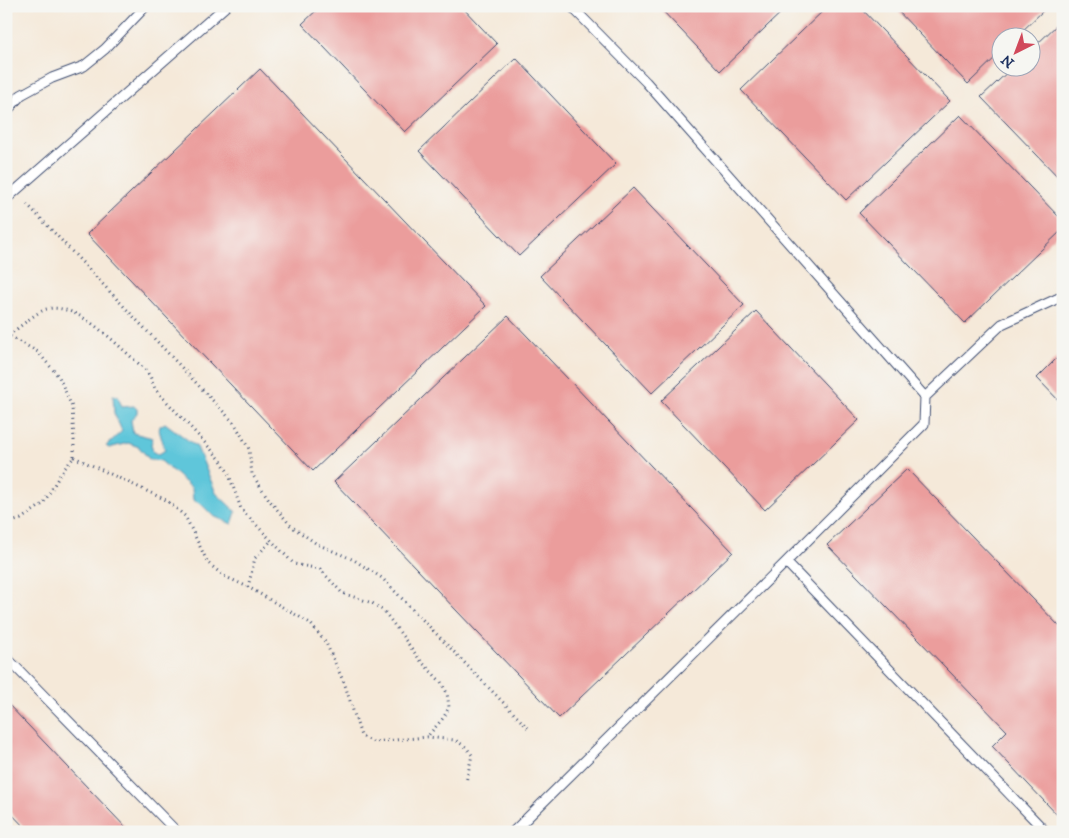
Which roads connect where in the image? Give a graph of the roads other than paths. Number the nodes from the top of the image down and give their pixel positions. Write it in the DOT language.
graph roads {
  1 [pos="146,6"];
  2 [pos="226,6"];
  3 [pos="571,6"];
  4 [pos="6,112"];
  5 [pos="6,199"];
  6 [pos="1063,296"];
  7 [pos="925,397"];
  8 [pos="786,562"];
  9 [pos="6,658"];
  10 [pos="177,832"];
  11 [pos="513,832"];
  12 [pos="1046,832"];
  1 -- 4 [label="lane"];
  2 -- 5 [label="lane"];
  3 -- 7 [label="lane"];
  6 -- 7 [label="lane"];
  7 -- 8 [label="lane"];
  8 -- 11 [label="lane"];
  8 -- 12 [label="lane"];
  9 -- 10 [label="lane"];
}
